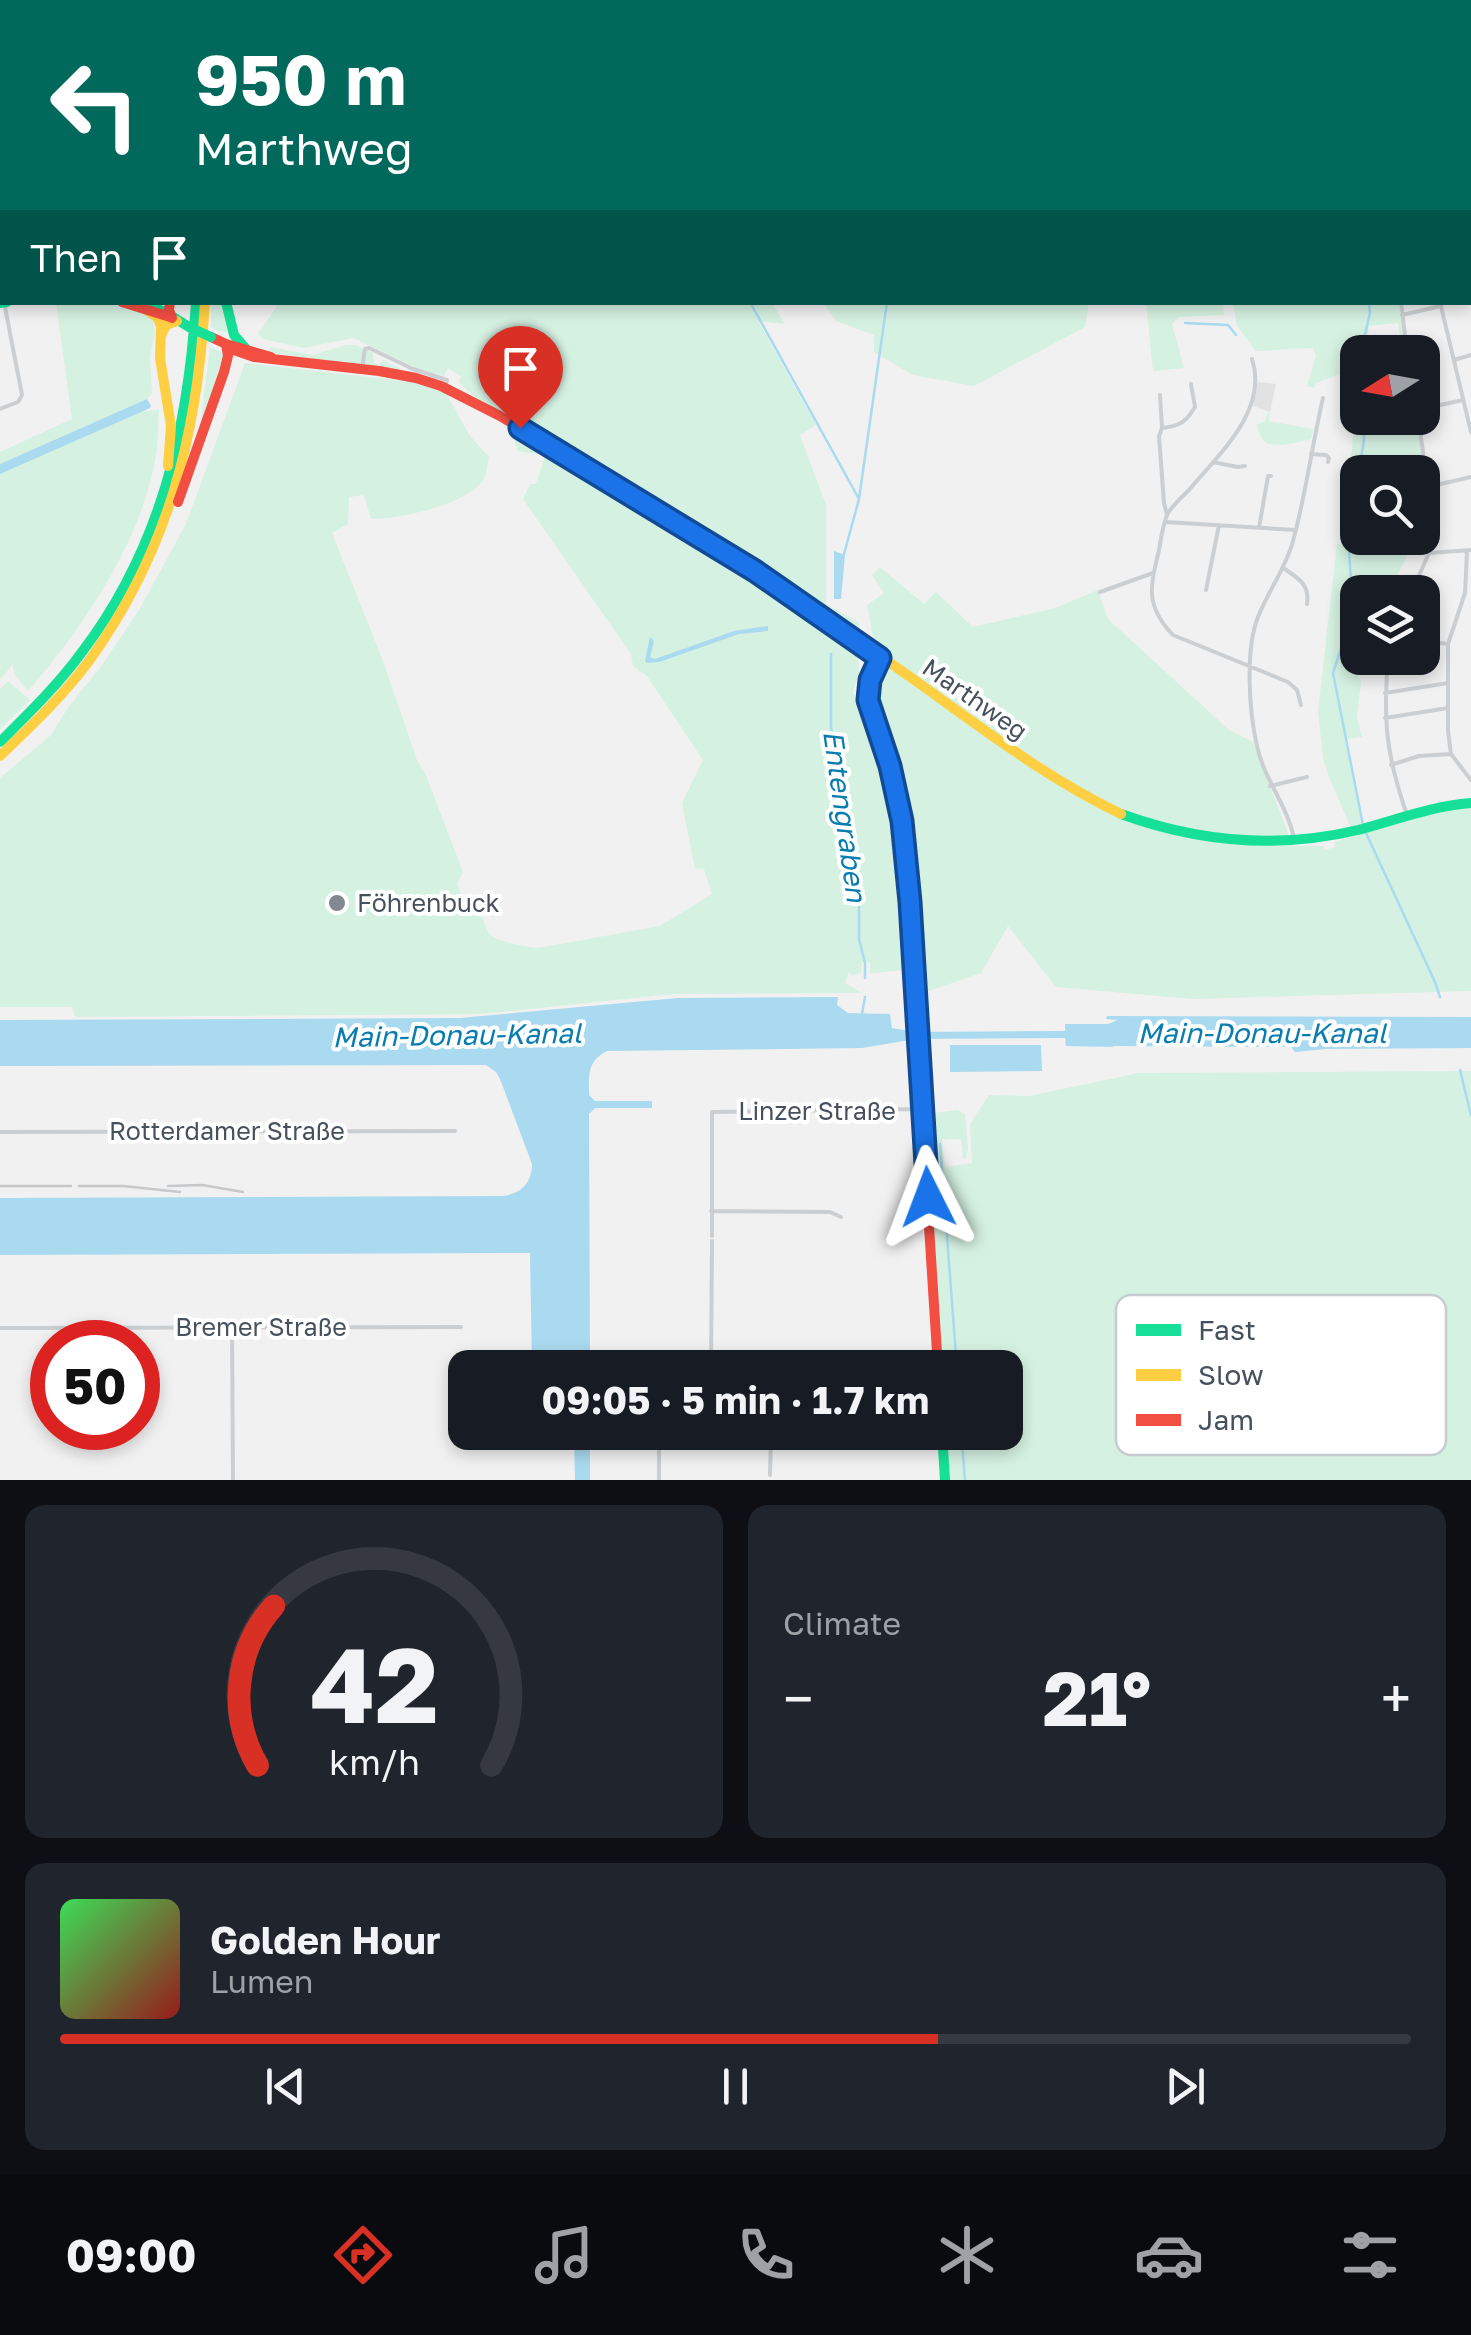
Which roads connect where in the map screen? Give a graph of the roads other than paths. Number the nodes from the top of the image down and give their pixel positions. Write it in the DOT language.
graph roads {
  1 [pos="0,203"];
  2 [pos="0,238"];
  3 [pos="4,305"];
  4 [pos="157,305"];
  5 [pos="196,305"];
  6 [pos="205,305"];
  7 [pos="227,305"];
  8 [pos="1401,305"];
  9 [pos="1437,305"];
  10 [pos="1441,305"];
  11 [pos="1402,315"];
  12 [pos="174,319"];
  13 [pos="232,328"];
  14 [pos="1405,335"];
  15 [pos="161,336"];
  16 [pos="219,341"];
  17 [pos="249,353"];
  18 [pos="1471,355"];
  19 [pos="1252,359"];
  20 [pos="1454,360"];
  21 [pos="362,369"];
  22 [pos="224,372"];
  23 [pos="1190,384"];
  24 [pos="445,387"];
  25 [pos="1160,395"];
  26 [pos="1322,398"];
  27 [pos="1463,400"];
  28 [pos="1440,405"];
  29 [pos="0,409"];
  30 [pos="1162,428"];
  31 [pos="1471,432"];
  32 [pos="1311,454"];
  33 [pos="1213,462"];
  34 [pos="1328,462"];
  35 [pos="1245,466"];
  36 [pos="1271,476"];
  37 [pos="1471,477"];
  38 [pos="1440,485"];
  39 [pos="162,503"];
  40 [pos="1167,515"];
  41 [pos="165,521"];
  42 [pos="1166,522"];
  43 [pos="1219,526"];
  44 [pos="1258,528"];
  45 [pos="1295,530"];
  46 [pos="1469,551"];
  47 [pos="1440,553"];
  48 [pos="1283,568"];
  49 [pos="1154,573"];
  50 [pos="1206,590"];
  51 [pos="1100,592"];
  52 [pos="1307,604"];
  53 [pos="1440,643"];
  54 [pos="1448,644"];
  55 [pos="880,658"];
  56 [pos="1250,668"];
  57 [pos="1387,675"];
  58 [pos="1448,683"];
  59 [pos="1386,693"];
  60 [pos="1301,705"];
  61 [pos="1448,708"];
  62 [pos="1385,718"];
  63 [pos="0,742"];
  64 [pos="1452,754"];
  65 [pos="0,756"];
  66 [pos="1391,764"];
  67 [pos="1307,776"];
  68 [pos="1471,780"];
  69 [pos="1270,786"];
  70 [pos="1471,803"];
  71 [pos="1407,815"];
  72 [pos="1294,840"];
  73 [pos="922,1109"];
  74 [pos="455,1130"];
  75 [pos="0,1132"];
  76 [pos="712,1211"];
  77 [pos="842,1217"];
  78 [pos="461,1326"];
  79 [pos="232,1327"];
  80 [pos="0,1328"];
  81 [pos="711,1350"];
  82 [pos="937,1350"];
  83 [pos="659,1450"];
  84 [pos="771,1450"];
  85 [pos="943,1450"];
  86 [pos="770,1475"];
  87 [pos="233,1480"];
  88 [pos="659,1480"];
  89 [pos="945,1480"];
  1 -- 2 [label="street"];
  3 -- 29 [label="street"];
  4 -- 12 [label="main road"];
  4 -- 12 [label="main road, Marthweg"];
  4 -- 15 [label="main road"];
  5 -- 39 [label="main road"];
  6 -- 41 [label="main road"];
  7 -- 13 [label="main road"];
  8 -- 11 [label="street"];
  9 -- 11 [label="street"];
  10 -- 20 [label="street"];
  11 -- 14 [label="street"];
  12 -- 15 [label="main road"];
  12 -- 16 [label="main road, Marthweg, bridge"];
  13 -- 16 [label="main road"];
  13 -- 17 [label="main road"];
  15 -- 39 [label="main road"];
  16 -- 17 [label="main road, Marthweg"];
  16 -- 22 [label="main road"];
  17 -- 21 [label="main road, Marthweg"];
  17 -- 22 [label="main road"];
  18 -- 20 [label="street"];
  19 -- 33 [label="street"];
  20 -- 27 [label="street"];
  21 -- 24 [label="main road, Marthweg"];
  21 -- 24 [label="street"];
  22 -- 41 [label="main road"];
  23 -- 30 [label="street"];
  24 -- 55 [label="main road, Marthweg"];
  25 -- 30 [label="street"];
  26 -- 32 [label="street"];
  27 -- 28 [label="street"];
  27 -- 31 [label="street"];
  30 -- 40 [label="street"];
  32 -- 34 [label="street"];
  32 -- 45 [label="street"];
  33 -- 35 [label="street"];
  33 -- 40 [label="street"];
  36 -- 44 [label="street"];
  37 -- 38 [label="street"];
  39 -- 63 [label="main road"];
  40 -- 42 [label="street"];
  41 -- 65 [label="main road"];
  42 -- 43 [label="street"];
  42 -- 49 [label="street"];
  43 -- 44 [label="street"];
  43 -- 50 [label="street"];
  44 -- 45 [label="street"];
  45 -- 48 [label="street"];
  46 -- 47 [label="street"];
  46 -- 54 [label="street"];
  48 -- 52 [label="street"];
  48 -- 56 [label="street"];
  49 -- 51 [label="street"];
  49 -- 56 [label="street"];
  53 -- 54 [label="street"];
  54 -- 58 [label="street"];
  55 -- 72 [label="main road, Marthweg"];
  55 -- 73 [label="main road"];
  56 -- 60 [label="street"];
  56 -- 69 [label="street"];
  57 -- 59 [label="street"];
  58 -- 59 [label="street"];
  58 -- 61 [label="street"];
  59 -- 62 [label="street"];
  61 -- 62 [label="street"];
  61 -- 64 [label="street"];
  62 -- 66 [label="street"];
  64 -- 66 [label="street"];
  64 -- 68 [label="street"];
  66 -- 71 [label="street"];
  67 -- 69 [label="street"];
  69 -- 72 [label="street"];
  70 -- 71 [label="main road, Marthweg"];
  71 -- 72 [label="main road, Marthweg"];
  73 -- 76 [label="street, Linzer Straße"];
  73 -- 82 [label="main road"];
  74 -- 75 [label="street, Rotterdamer Straße"];
  76 -- 77 [label="street"];
  76 -- 81 [label="street"];
  78 -- 79 [label="street, Bremer Straße"];
  79 -- 80 [label="street, Bremer Straße"];
  79 -- 87 [label="street"];
  83 -- 88 [label="street"];
  84 -- 86 [label="street"];
  85 -- 89 [label="main road"];
}
